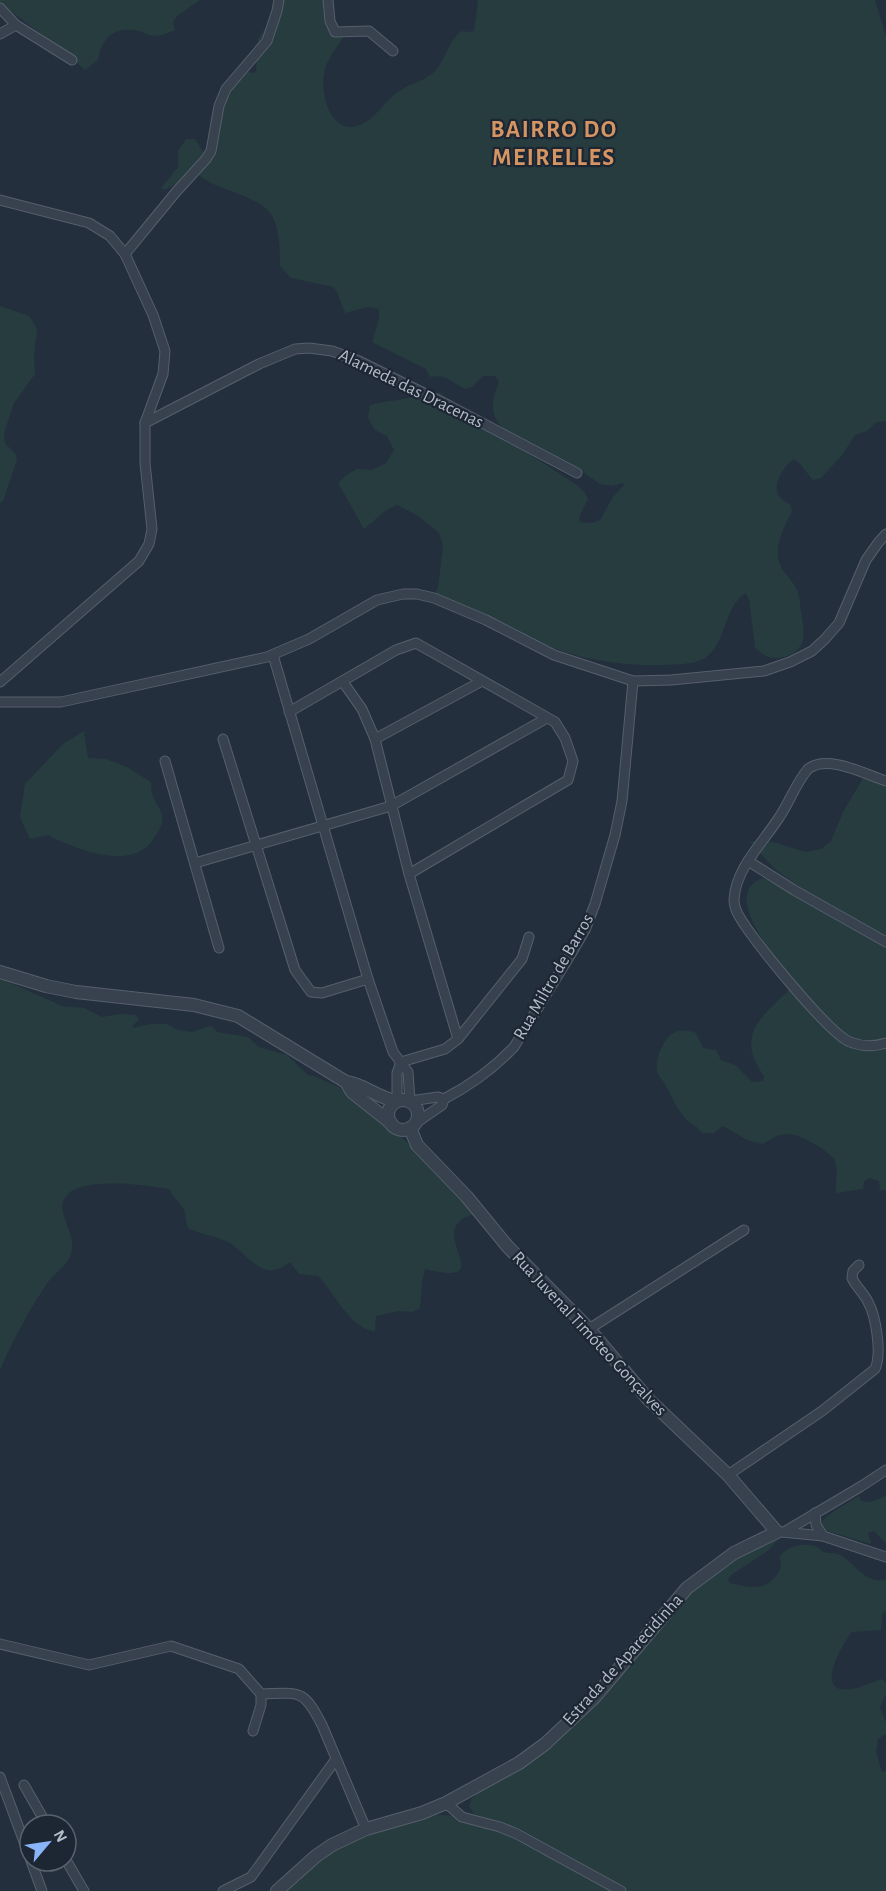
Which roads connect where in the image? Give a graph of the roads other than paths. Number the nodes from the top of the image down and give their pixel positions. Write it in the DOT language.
graph roads {
  1 [pos="279,0"];
  2 [pos="328,0"];
  3 [pos="0,8"];
  4 [pos="16,25"];
  5 [pos="0,34"];
  6 [pos="393,51"];
  7 [pos="72,60"];
  8 [pos="0,200"];
  9 [pos="125,254"];
  10 [pos="145,423"];
  11 [pos="577,473"];
  12 [pos="886,534"];
  13 [pos="273,655"];
  14 [pos="482,681"];
  15 [pos="633,681"];
  16 [pos="0,682"];
  17 [pos="343,682"];
  18 [pos="0,702"];
  19 [pos="289,712"];
  20 [pos="547,718"];
  21 [pos="223,739"];
  22 [pos="375,739"];
  23 [pos="165,761"];
  24 [pos="886,781"];
  25 [pos="391,806"];
  26 [pos="323,825"];
  27 [pos="256,845"];
  28 [pos="748,861"];
  29 [pos="195,863"];
  30 [pos="409,874"];
  31 [pos="529,937"];
  32 [pos="886,942"];
  33 [pos="219,948"];
  34 [pos="0,972"];
  35 [pos="368,979"];
  36 [pos="458,1039"];
  37 [pos="886,1043"];
  38 [pos="401,1062"];
  39 [pos="346,1083"];
  40 [pos="444,1099"];
  41 [pos="403,1101"];
  42 [pos="391,1123"];
  43 [pos="413,1126"];
  44 [pos="744,1230"];
  45 [pos="859,1265"];
  46 [pos="589,1329"];
  47 [pos="886,1470"];
  48 [pos="728,1475"];
  49 [pos="815,1513"];
  50 [pos="780,1532"];
  51 [pos="823,1536"];
  52 [pos="886,1557"];
  53 [pos="0,1644"];
  54 [pos="261,1694"];
  55 [pos="254,1731"];
  56 [pos="336,1759"];
  57 [pos="0,1777"];
  58 [pos="24,1785"];
  59 [pos="446,1803"];
  60 [pos="40,1813"];
  61 [pos="18,1827"];
  62 [pos="366,1829"];
  63 [pos="35,1873"];
  64 [pos="74,1873"];
  65 [pos="42,1891"];
  66 [pos="84,1891"];
  67 [pos="222,1891"];
  68 [pos="278,1891"];
  69 [pos="621,1891"];
  1 -- 9 [label="street"];
  2 -- 6 [label="street"];
  3 -- 4 [label="street"];
  4 -- 5 [label="street"];
  4 -- 7 [label="street"];
  8 -- 9 [label="street"];
  9 -- 10 [label="street"];
  10 -- 11 [label="street, Alameda das Dracenas"];
  10 -- 16 [label="street"];
  12 -- 15 [label="street"];
  13 -- 15 [label="street"];
  13 -- 18 [label="street"];
  13 -- 19 [label="street"];
  14 -- 17 [label="street"];
  14 -- 20 [label="street"];
  14 -- 22 [label="street"];
  15 -- 40 [label="street, Rua Miltro de Barros"];
  17 -- 19 [label="street"];
  17 -- 22 [label="street"];
  19 -- 26 [label="street"];
  20 -- 25 [label="street"];
  20 -- 30 [label="street"];
  21 -- 27 [label="street"];
  22 -- 25 [label="street"];
  23 -- 29 [label="street"];
  24 -- 28 [label="street"];
  25 -- 26 [label="street"];
  25 -- 30 [label="street"];
  26 -- 27 [label="street"];
  26 -- 35 [label="street"];
  27 -- 29 [label="street"];
  27 -- 35 [label="street"];
  28 -- 32 [label="street"];
  28 -- 37 [label="street"];
  29 -- 33 [label="street"];
  30 -- 36 [label="street"];
  31 -- 36 [label="street"];
  34 -- 39 [label="street"];
  35 -- 38 [label="street"];
  36 -- 38 [label="street"];
  38 -- 41 [label="street"];
  39 -- 41 [label="street"];
  39 -- 42 [label="street"];
  40 -- 41 [label="street, Rua Miltro de Barros"];
  40 -- 43 [label="street, Rua Miltro de Barros"];
  41 -- 42 [label="street"];
  41 -- 43 [label="street"];
  42 -- 43 [label="street"];
  43 -- 46 [label="street, Rua Juvenal Timóteo Gonçalves"];
  44 -- 46 [label="street"];
  45 -- 48 [label="street"];
  46 -- 48 [label="street, Rua Juvenal Timóteo Gonçalves"];
  47 -- 49 [label="street"];
  48 -- 50 [label="street, Rua Juvenal Timóteo Gonçalves"];
  49 -- 50 [label="street"];
  49 -- 51 [label="street"];
  50 -- 51 [label="street"];
  50 -- 59 [label="street, Estrada de Aparecidinha"];
  51 -- 52 [label="street"];
  53 -- 54 [label="street"];
  54 -- 55 [label="street"];
  54 -- 56 [label="street"];
  56 -- 62 [label="street"];
  56 -- 67 [label="street"];
  57 -- 61 [label="street"];
  58 -- 60 [label="street"];
  59 -- 62 [label="street, Estrada de Aparecidinha"];
  59 -- 69 [label="street"];
  62 -- 68 [label="street, Estrada de Aparecidinha"];
  63 -- 65 [label="street"];
  64 -- 66 [label="street"];
}
